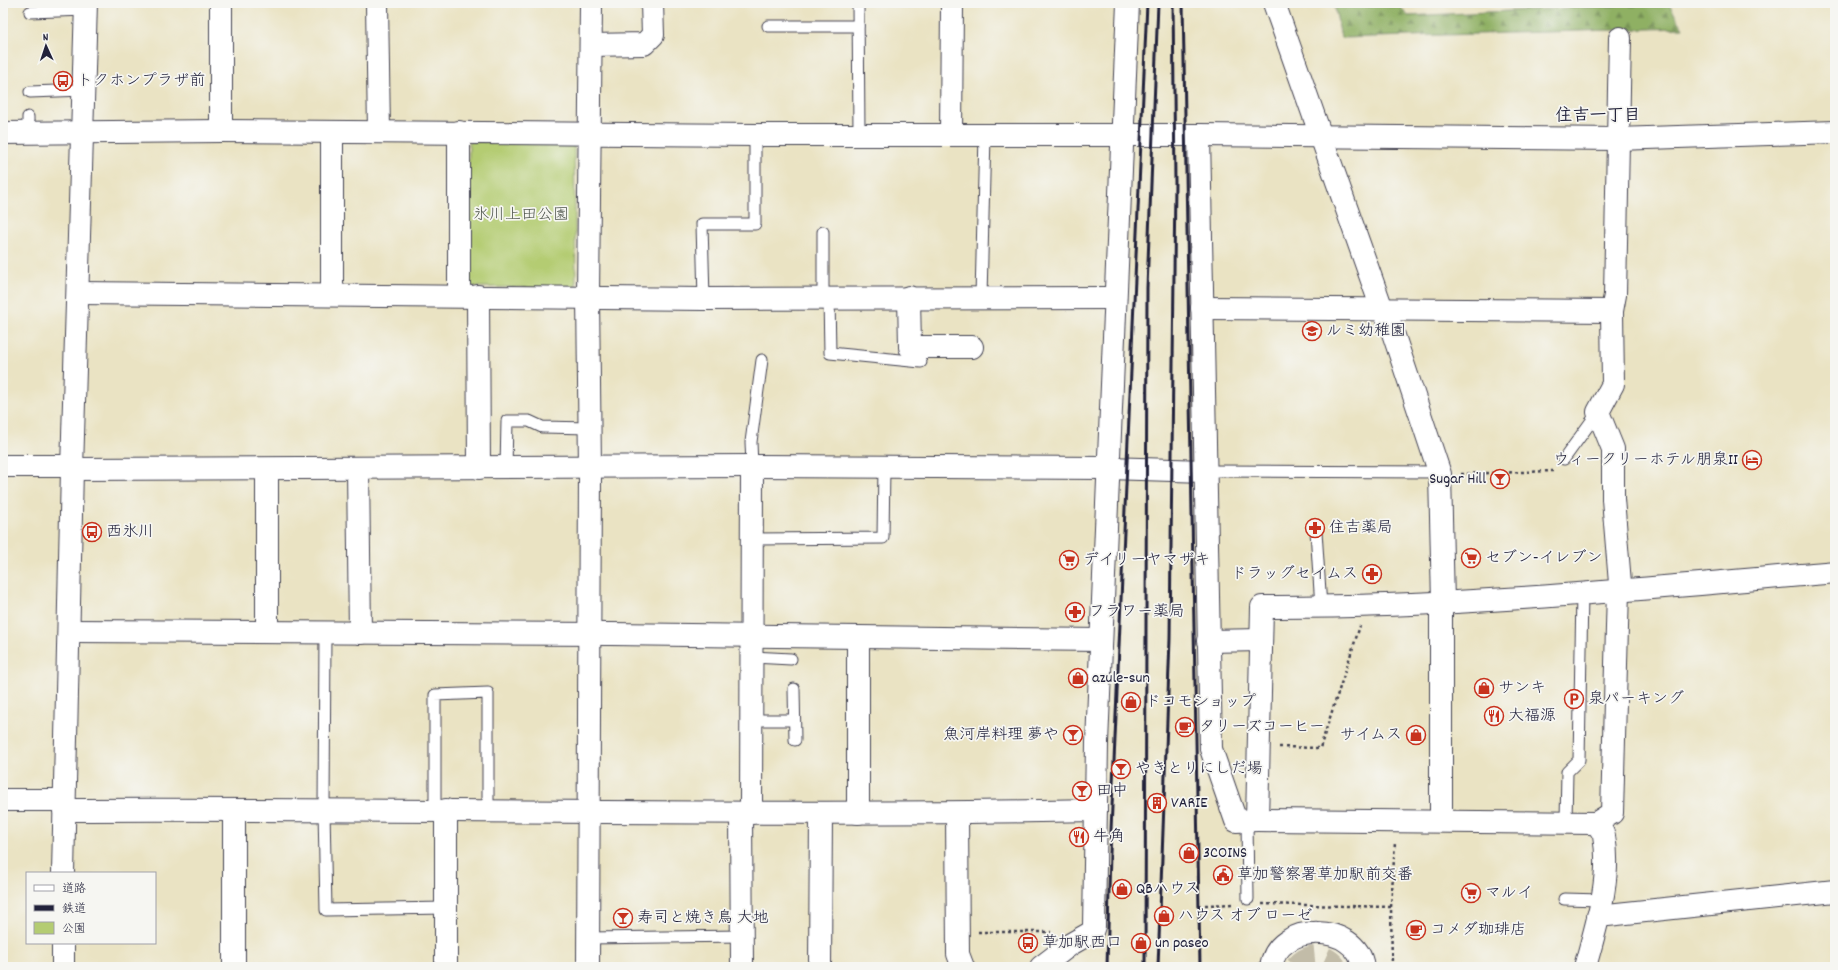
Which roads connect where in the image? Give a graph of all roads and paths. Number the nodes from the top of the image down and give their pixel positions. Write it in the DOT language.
graph roads {
  1 [pos="221,3"];
  2 [pos="377,3"];
  3 [pos="591,3"];
  4 [pos="652,3"];
  5 [pos="858,3"];
  6 [pos="952,3"];
  7 [pos="1128,3"];
  8 [pos="1274,3"];
  9 [pos="86,7"];
  10 [pos="30,12"];
  11 [pos="768,26"];
  12 [pos="858,26"];
  13 [pos="1620,38"];
  14 [pos="591,45"];
  15 [pos="84,90"];
  16 [pos="30,92"];
  17 [pos="221,131"];
  18 [pos="83,132"];
  19 [pos="379,132"];
  20 [pos="459,132"];
  21 [pos="1835,132"];
  22 [pos="3,133"];
  23 [pos="332,133"];
  24 [pos="591,134"];
  25 [pos="859,134"];
  26 [pos="1199,134"];
  27 [pos="755,135"];
  28 [pos="951,135"];
  29 [pos="985,135"];
  30 [pos="1123,135"];
  31 [pos="1322,136"];
  32 [pos="1617,139"];
  33 [pos="823,232"];
  34 [pos="78,293"];
  35 [pos="332,294"];
  36 [pos="469,295"];
  37 [pos="588,297"];
  38 [pos="909,297"];
  39 [pos="981,297"];
  40 [pos="826,298"];
  41 [pos="1115,298"];
  42 [pos="704,299"];
  43 [pos="1202,308"];
  44 [pos="1382,309"];
  45 [pos="1612,311"];
  46 [pos="972,348"];
  47 [pos="762,360"];
  48 [pos="922,362"];
  49 [pos="1598,412"];
  50 [pos="590,428"];
  51 [pos="1564,459"];
  52 [pos="3,466"];
  53 [pos="752,466"];
  54 [pos="884,467"];
  55 [pos="72,468"];
  56 [pos="358,468"];
  57 [pos="479,468"];
  58 [pos="506,468"];
  59 [pos="590,468"];
  60 [pos="1108,468"];
  61 [pos="267,469"];
  62 [pos="1206,471"];
  63 [pos="1440,473"];
  64 [pos="1316,531"];
  65 [pos="753,539"];
  66 [pos="1835,572"];
  67 [pos="1618,590"];
  68 [pos="1582,594"];
  69 [pos="1442,604"];
  70 [pos="1362,606"];
  71 [pos="1321,607"];
  72 [pos="69,631"];
  73 [pos="267,632"];
  74 [pos="325,632"];
  75 [pos="360,632"];
  76 [pos="589,633"];
  77 [pos="753,636"];
  78 [pos="858,637"];
  79 [pos="1101,640"];
  80 [pos="1261,640"];
  81 [pos="1208,641"];
  82 [pos="752,657"];
  83 [pos="792,659"];
  84 [pos="794,689"];
  85 [pos="752,720"];
  86 [pos="794,720"];
  87 [pos="795,740"];
  88 [pos="1259,747"];
  89 [pos="3,800"];
  90 [pos="64,805"];
  91 [pos="234,810"];
  92 [pos="324,810"];
  93 [pos="440,810"];
  94 [pos="488,810"];
  95 [pos="1096,810"];
  96 [pos="588,812"];
  97 [pos="746,813"];
  98 [pos="821,813"];
  99 [pos="858,813"];
  100 [pos="957,813"];
  101 [pos="1252,820"];
  102 [pos="1397,820"];
  103 [pos="1441,820"];
  104 [pos="1566,821"];
  105 [pos="1596,823"];
  106 [pos="63,872"];
  107 [pos="1835,891"];
  108 [pos="1248,899"];
  109 [pos="1564,899"];
  110 [pos="1237,904"];
  111 [pos="1205,905"];
  112 [pos="1391,907"];
  113 [pos="446,908"];
  114 [pos="1599,908"];
  115 [pos="958,932"];
  116 [pos="1055,932"];
  117 [pos="742,936"];
  118 [pos="588,938"];
  119 [pos="63,944"];
  120 [pos="63,967"];
  121 [pos="234,967"];
  122 [pos="446,967"];
  123 [pos="588,967"];
  124 [pos="742,967"];
  125 [pos="820,967"];
  126 [pos="963,967"];
  127 [pos="1042,967"];
  128 [pos="1271,967"];
  129 [pos="1363,967"];
  130 [pos="1585,967"];
  1 -- 17 [label="street"];
  2 -- 19 [label="street"];
  3 -- 14 [label="street"];
  4 -- 14 [label="street"];
  5 -- 12 [label="lane"];
  5 -- 25 [label="lane"];
  6 -- 28 [label="street"];
  7 -- 30 [label="street"];
  8 -- 31 [label="street"];
  9 -- 10 [label="lane"];
  9 -- 15 [label="street"];
  11 -- 12 [label="lane"];
  12 -- 25 [label="lane"];
  13 -- 32 [label="street"];
  14 -- 24 [label="street"];
  15 -- 16 [label="lane"];
  15 -- 18 [label="street"];
  17 -- 18 [label="street"];
  17 -- 23 [label="street"];
  18 -- 22 [label="street"];
  18 -- 34 [label="street"];
  19 -- 20 [label="street"];
  19 -- 23 [label="street"];
  20 -- 24 [label="street"];
  20 -- 36 [label="street"];
  21 -- 32 [label="street"];
  23 -- 35 [label="street"];
  24 -- 27 [label="street"];
  24 -- 37 [label="street"];
  25 -- 27 [label="street"];
  25 -- 28 [label="street"];
  26 -- 30 [label="street"];
  26 -- 31 [label="street"];
  26 -- 43 [label="street"];
  27 -- 42 [label="lane"];
  28 -- 29 [label="street"];
  29 -- 30 [label="street"];
  29 -- 39 [label="lane"];
  30 -- 41 [label="street"];
  31 -- 32 [label="street"];
  31 -- 44 [label="street"];
  32 -- 45 [label="street"];
  33 -- 40 [label="lane"];
  34 -- 35 [label="street"];
  34 -- 55 [label="street"];
  35 -- 36 [label="street"];
  36 -- 37 [label="street"];
  36 -- 57 [label="street"];
  37 -- 42 [label="street"];
  37 -- 50 [label="street"];
  38 -- 39 [label="street"];
  38 -- 40 [label="street"];
  38 -- 46 [label="street"];
  39 -- 41 [label="street"];
  40 -- 42 [label="street"];
  40 -- 48 [label="lane"];
  41 -- 60 [label="street"];
  43 -- 44 [label="street"];
  43 -- 62 [label="street"];
  44 -- 45 [label="street"];
  44 -- 63 [label="street"];
  45 -- 49 [label="street"];
  47 -- 53 [label="lane"];
  49 -- 51 [label="lane"];
  49 -- 67 [label="street"];
  50 -- 58 [label="lane"];
  50 -- 59 [label="street"];
  51 -- 63 [label="path"];
  52 -- 55 [label="street"];
  53 -- 54 [label="street"];
  53 -- 59 [label="street"];
  53 -- 65 [label="street"];
  54 -- 60 [label="street"];
  54 -- 65 [label="lane"];
  55 -- 61 [label="street"];
  55 -- 72 [label="street"];
  56 -- 57 [label="street"];
  56 -- 61 [label="street"];
  56 -- 75 [label="street"];
  57 -- 58 [label="street"];
  58 -- 59 [label="street"];
  59 -- 76 [label="street"];
  60 -- 62 [label="street"];
  60 -- 79 [label="street"];
  61 -- 73 [label="street"];
  62 -- 63 [label="lane"];
  62 -- 81 [label="street"];
  63 -- 69 [label="street"];
  64 -- 71 [label="lane"];
  65 -- 77 [label="street"];
  66 -- 67 [label="street"];
  67 -- 68 [label="street"];
  67 -- 105 [label="street"];
  68 -- 69 [label="street"];
  68 -- 104 [label="lane"];
  69 -- 70 [label="street"];
  69 -- 103 [label="street"];
  70 -- 71 [label="street"];
  70 -- 88 [label="path"];
  71 -- 80 [label="street"];
  72 -- 73 [label="street"];
  72 -- 90 [label="street"];
  73 -- 74 [label="street"];
  74 -- 75 [label="street"];
  74 -- 92 [label="lane"];
  75 -- 76 [label="street"];
  76 -- 77 [label="street"];
  76 -- 96 [label="street"];
  77 -- 78 [label="street"];
  77 -- 82 [label="street"];
  78 -- 79 [label="street"];
  78 -- 99 [label="street"];
  79 -- 95 [label="street"];
  80 -- 81 [label="street"];
  80 -- 88 [label="street"];
  81 -- 101 [label="street"];
  82 -- 83 [label="lane"];
  82 -- 85 [label="street"];
  84 -- 86 [label="lane"];
  85 -- 86 [label="lane"];
  85 -- 97 [label="street"];
  86 -- 87 [label="lane"];
  88 -- 101 [label="street"];
  89 -- 90 [label="street"];
  90 -- 91 [label="street"];
  90 -- 106 [label="street"];
  91 -- 92 [label="street"];
  91 -- 121 [label="street"];
  92 -- 93 [label="street"];
  92 -- 113 [label="lane"];
  93 -- 94 [label="street"];
  93 -- 94 [label="lane"];
  93 -- 113 [label="street"];
  94 -- 96 [label="street"];
  95 -- 100 [label="street"];
  95 -- 127 [label="street"];
  96 -- 97 [label="street"];
  96 -- 118 [label="street"];
  97 -- 98 [label="street"];
  97 -- 117 [label="street"];
  98 -- 99 [label="street"];
  98 -- 125 [label="street"];
  99 -- 100 [label="street"];
  100 -- 115 [label="street"];
  101 -- 102 [label="street"];
  101 -- 108 [label="lane"];
  102 -- 103 [label="street"];
  102 -- 112 [label="path"];
  103 -- 104 [label="street"];
  104 -- 105 [label="street"];
  105 -- 114 [label="street"];
  107 -- 114 [label="street"];
  109 -- 114 [label="lane"];
  110 -- 111 [label="path"];
  113 -- 122 [label="street"];
  114 -- 130 [label="street"];
  115 -- 116 [label="path"];
  115 -- 126 [label="street"];
  117 -- 118 [label="lane"];
  117 -- 124 [label="street"];
  118 -- 123 [label="street"];
  119 -- 120 [label="street"];
  128 -- 129 [label="street"];
}
